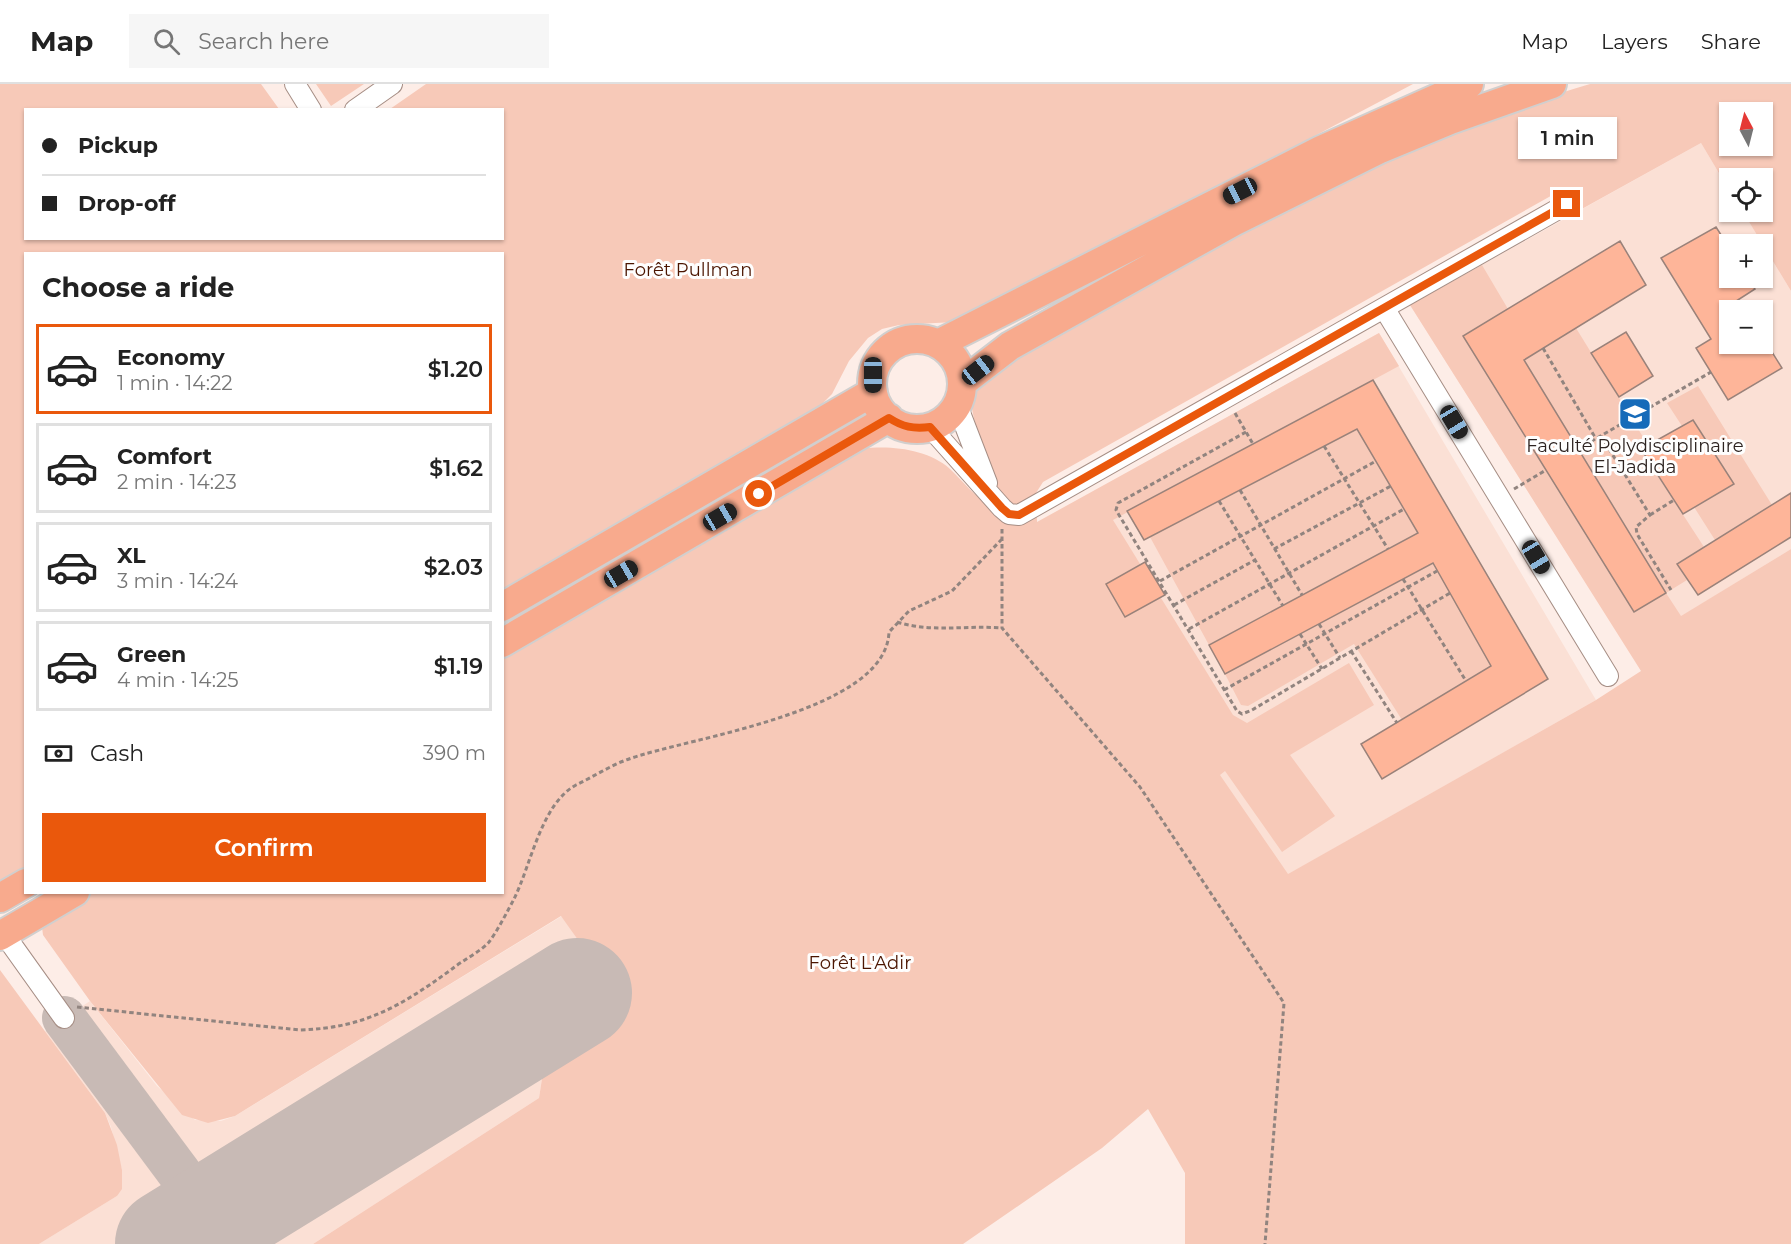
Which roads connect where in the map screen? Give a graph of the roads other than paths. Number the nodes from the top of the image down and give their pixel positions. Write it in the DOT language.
graph roads {
  1 [pos="295,84"];
  2 [pos="392,84"];
  3 [pos="1469,84"];
  4 [pos="1552,84"];
  5 [pos="310,108"];
  6 [pos="358,108"];
  7 [pos="1567,204"];
  8 [pos="1384,308"];
  9 [pos="938,344"];
  10 [pos="873,392"];
  11 [pos="960,394"];
  12 [pos="889,418"];
  13 [pos="930,427"];
  14 [pos="997,501"];
  15 [pos="504,606"];
  16 [pos="504,642"];
  17 [pos="1608,676"];
  18 [pos="24,884"];
  19 [pos="72,894"];
  20 [pos="0,898"];
  21 [pos="2,935"];
  22 [pos="59,1012"];
  1 -- 5 [label="street"];
  2 -- 6 [label="street"];
  3 -- 9 [label="highway"];
  4 -- 11 [label="highway"];
  7 -- 8 [label="street"];
  8 -- 14 [label="street"];
  8 -- 17 [label="street"];
  9 -- 10 [label="highway"];
  9 -- 11 [label="highway"];
  10 -- 12 [label="highway"];
  10 -- 15 [label="highway"];
  11 -- 13 [label="highway"];
  11 -- 14 [label="street"];
  12 -- 13 [label="highway"];
  12 -- 16 [label="highway"];
  13 -- 14 [label="street"];
  18 -- 20 [label="highway"];
  19 -- 21 [label="highway"];
  21 -- 22 [label="street"];
}
